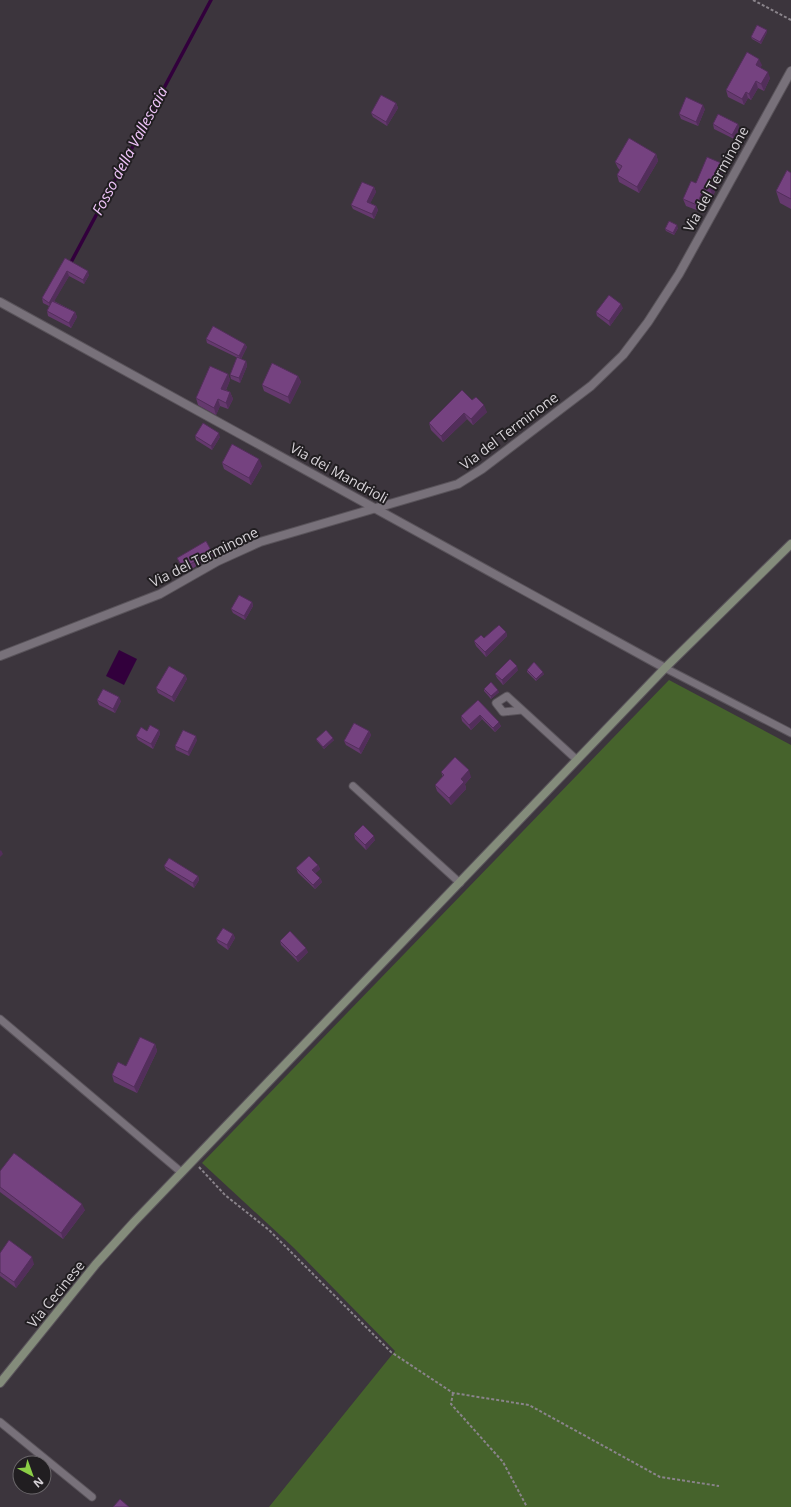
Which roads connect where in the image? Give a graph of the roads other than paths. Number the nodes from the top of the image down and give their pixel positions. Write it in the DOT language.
graph roads {
  1 [pos="791,71"];
  2 [pos="0,302"];
  3 [pos="375,508"];
  4 [pos="791,544"];
  5 [pos="0,656"];
  6 [pos="665,668"];
  7 [pos="522,710"];
  8 [pos="791,733"];
  9 [pos="577,760"];
  10 [pos="353,786"];
  11 [pos="460,883"];
  12 [pos="0,1019"];
  13 [pos="181,1172"];
  14 [pos="0,1384"];
  15 [pos="0,1422"];
  16 [pos="92,1497"];
  1 -- 3 [label="street, Via del Terminone"];
  2 -- 3 [label="street, Via dei Mandrioli"];
  3 -- 5 [label="street, Via del Terminone"];
  3 -- 6 [label="street, Via dei Mandrioli"];
  4 -- 6 [label="main road, Via Cecinese"];
  6 -- 8 [label="lane"];
  6 -- 9 [label="main road, Via Cecinese"];
  7 -- 9 [label="lane"];
  9 -- 11 [label="main road, Via Cecinese"];
  10 -- 11 [label="lane"];
  11 -- 13 [label="main road, Via Cecinese"];
  12 -- 13 [label="lane"];
  13 -- 14 [label="main road, Via Cecinese"];
  15 -- 16 [label="lane"];
}
